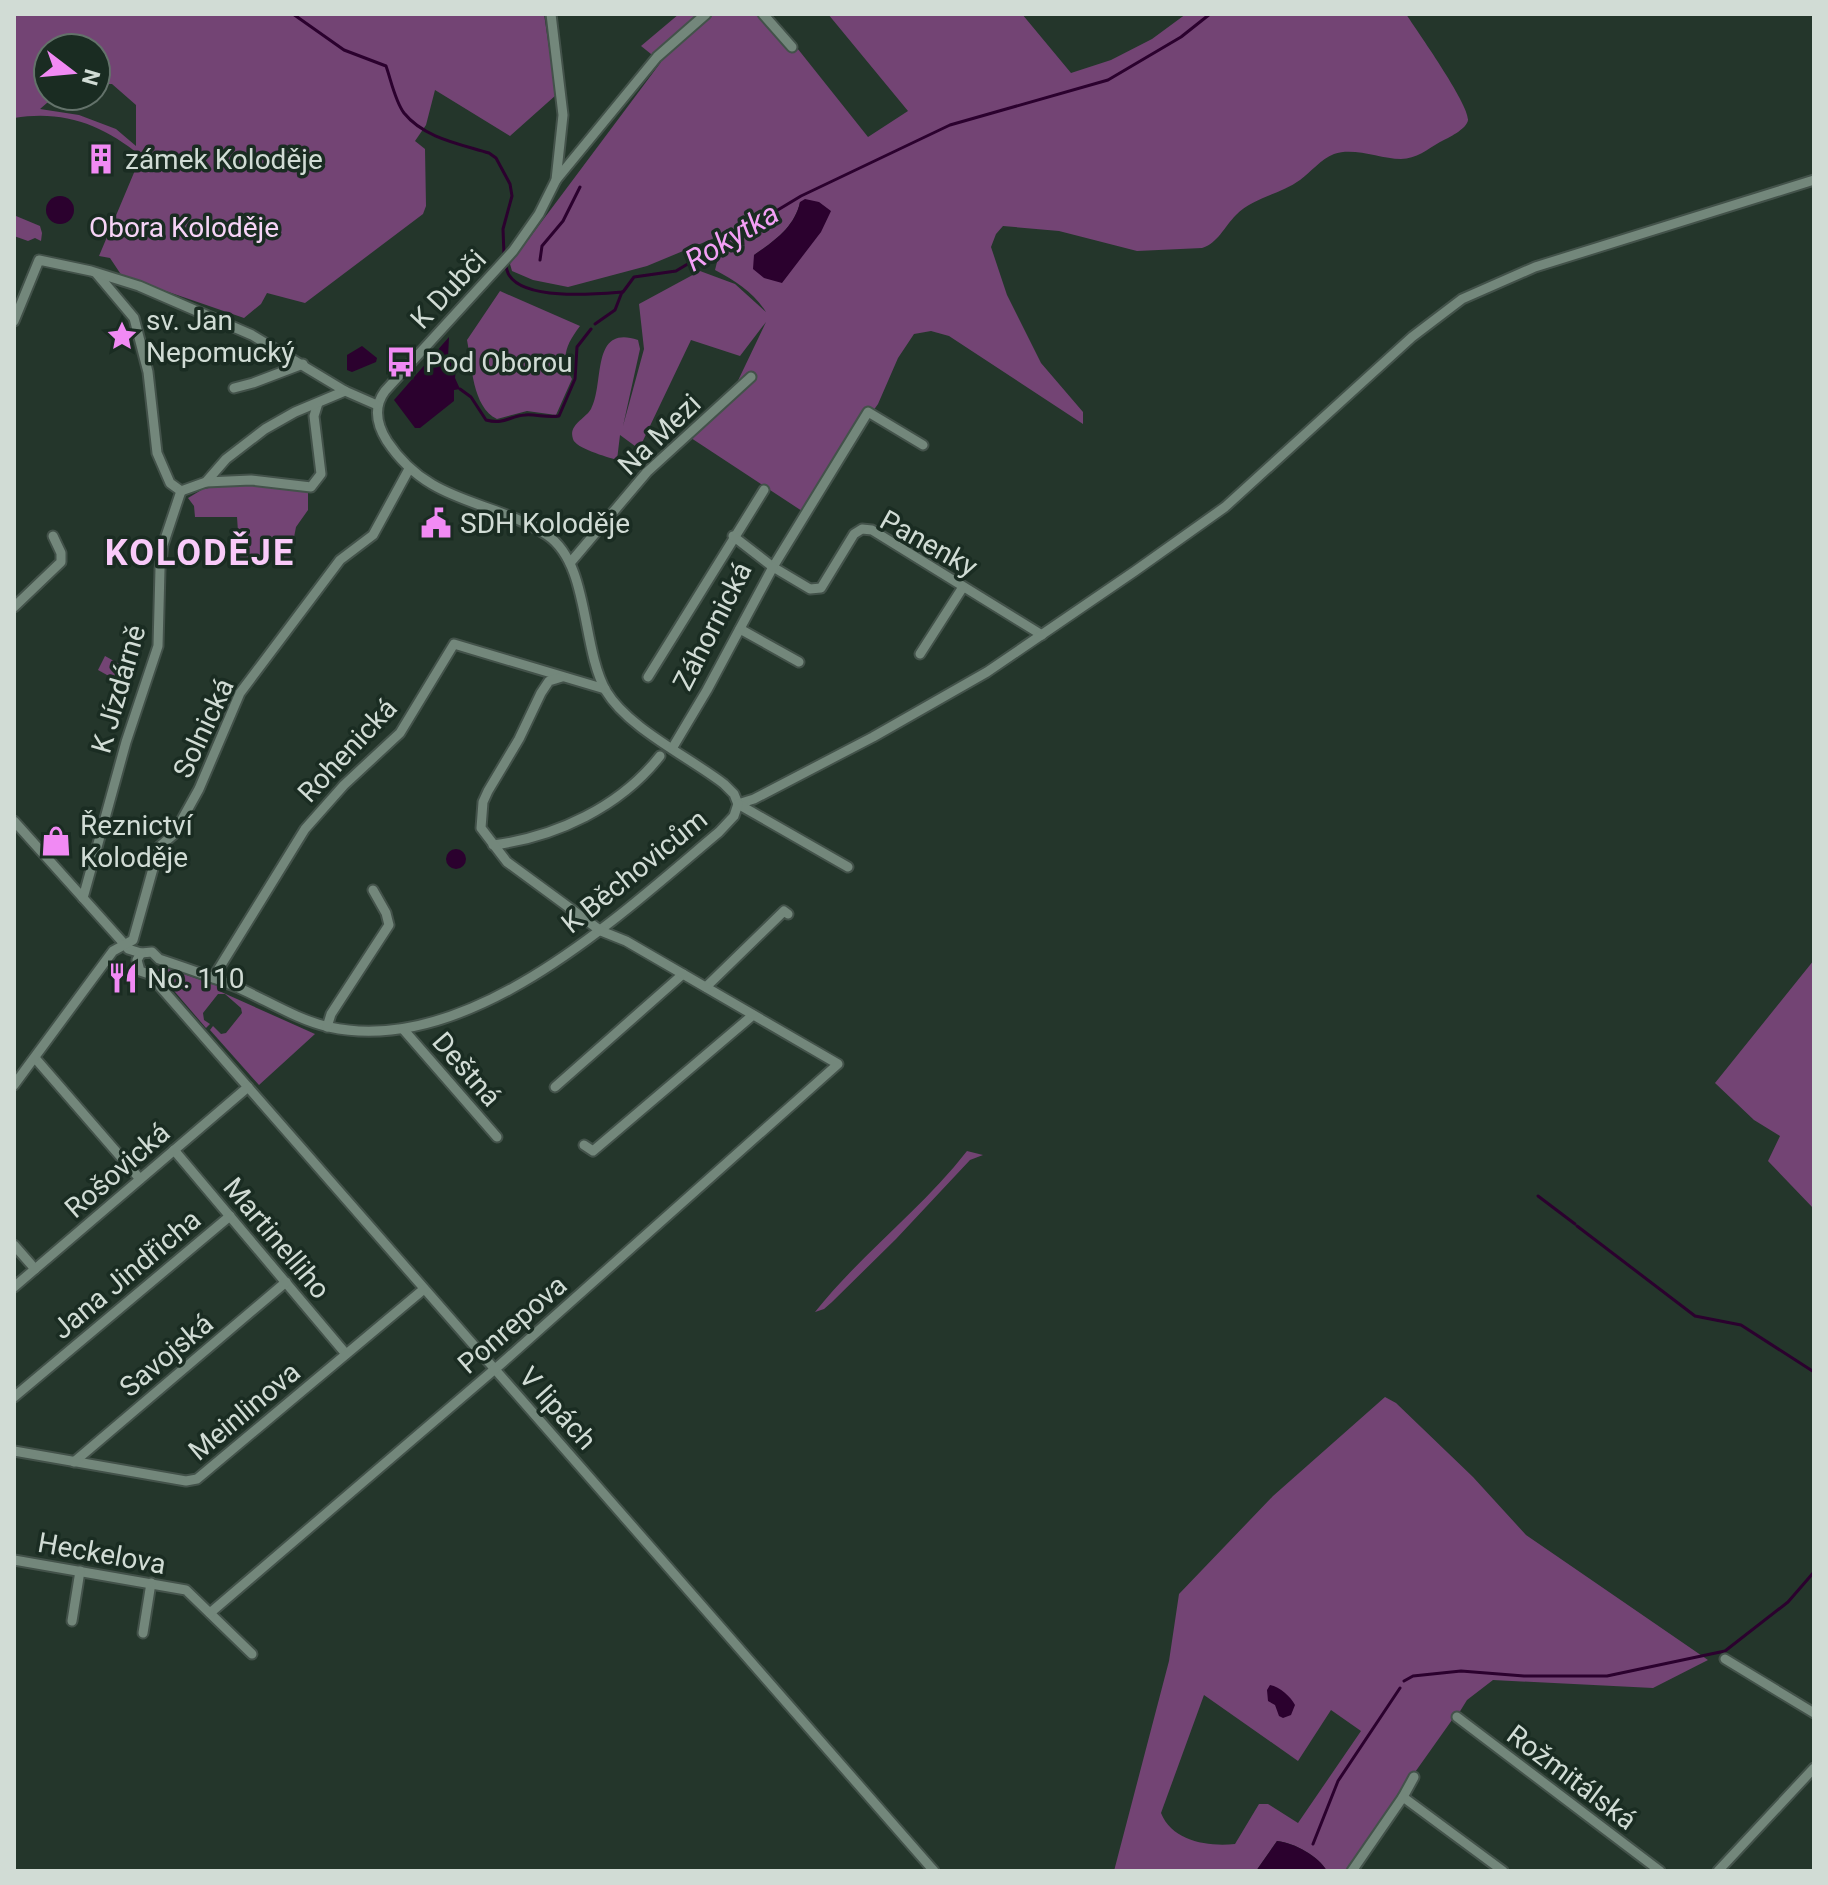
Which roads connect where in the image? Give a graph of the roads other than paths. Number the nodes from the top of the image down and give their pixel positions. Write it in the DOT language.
graph roads {
  1 [pos="551,14"];
  2 [pos="706,14"];
  3 [pos="763,14"];
  4 [pos="792,47"];
  5 [pos="556,180"];
  6 [pos="1814,180"];
  7 [pos="97,274"];
  8 [pos="14,321"];
  9 [pos="303,364"];
  10 [pos="751,377"];
  11 [pos="234,388"];
  12 [pos="345,391"];
  13 [pos="318,403"];
  14 [pos="377,405"];
  15 [pos="923,445"];
  16 [pos="409,469"];
  17 [pos="206,482"];
  18 [pos="764,490"];
  19 [pos="181,491"];
  20 [pos="53,536"];
  21 [pos="733,536"];
  22 [pos="570,563"];
  23 [pos="773,567"];
  24 [pos="963,587"];
  25 [pos="14,607"];
  26 [pos="740,629"];
  27 [pos="1042,635"];
  28 [pos="920,654"];
  29 [pos="799,662"];
  30 [pos="562,677"];
  31 [pos="648,677"];
  32 [pos="605,689"];
  33 [pos="673,747"];
  34 [pos="660,756"];
  35 [pos="738,804"];
  36 [pos="14,821"];
  37 [pos="493,845"];
  38 [pos="848,867"];
  39 [pos="373,890"];
  40 [pos="83,898"];
  41 [pos="788,914"];
  42 [pos="601,931"];
  43 [pos="126,947"];
  44 [pos="139,956"];
  45 [pos="159,959"];
  46 [pos="149,974"];
  47 [pos="683,974"];
  48 [pos="213,978"];
  49 [pos="706,987"];
  50 [pos="753,1015"];
  51 [pos="327,1027"];
  52 [pos="403,1029"];
  53 [pos="35,1058"];
  54 [pos="14,1085"];
  55 [pos="248,1087"];
  56 [pos="555,1087"];
  57 [pos="497,1137"];
  58 [pos="584,1145"];
  59 [pos="174,1150"];
  60 [pos="140,1179"];
  61 [pos="230,1216"];
  62 [pos="14,1245"];
  63 [pos="35,1269"];
  64 [pos="286,1282"];
  65 [pos="14,1287"];
  66 [pos="424,1289"];
  67 [pos="346,1354"];
  68 [pos="494,1370"];
  69 [pos="14,1397"];
  70 [pos="14,1451"];
  71 [pos="74,1462"];
  72 [pos="14,1560"];
  73 [pos="80,1571"];
  74 [pos="151,1583"];
  75 [pos="210,1613"];
  76 [pos="72,1621"];
  77 [pos="143,1633"];
  78 [pos="252,1654"];
  79 [pos="1725,1659"];
  80 [pos="1814,1713"];
  81 [pos="1457,1717"];
  82 [pos="1814,1768"];
  83 [pos="1414,1777"];
  84 [pos="1403,1797"];
  85 [pos="934,1871"];
  86 [pos="1352,1871"];
  87 [pos="1503,1871"];
  88 [pos="1660,1871"];
  89 [pos="1718,1871"];
  1 -- 5 [label="street, K Dubči"];
  2 -- 5 [label="street"];
  3 -- 4 [label="street"];
  5 -- 14 [label="street, K Dubči"];
  6 -- 27 [label="street, K Běchovicům"];
  7 -- 8 [label="street"];
  7 -- 9 [label="street"];
  7 -- 19 [label="street"];
  9 -- 11 [label="street"];
  9 -- 12 [label="street"];
  10 -- 22 [label="street, Na Mezi"];
  12 -- 13 [label="street"];
  12 -- 14 [label="street"];
  13 -- 17 [label="street"];
  13 -- 17 [label="street"];
  14 -- 16 [label="street"];
  15 -- 23 [label="street"];
  16 -- 22 [label="street"];
  16 -- 43 [label="street, Solnická"];
  17 -- 19 [label="street"];
  18 -- 21 [label="street, Záhornická"];
  19 -- 40 [label="street, K Jízdárně"];
  20 -- 25 [label="street"];
  21 -- 23 [label="street, Záhornická"];
  21 -- 31 [label="street, Záhornická"];
  22 -- 32 [label="street"];
  23 -- 24 [label="street, Panenky"];
  23 -- 26 [label="street, Záhornická"];
  24 -- 27 [label="street, Panenky"];
  24 -- 28 [label="street"];
  26 -- 29 [label="street"];
  26 -- 33 [label="street, Záhornická"];
  27 -- 35 [label="street, K Běchovicům"];
  30 -- 32 [label="street, Rohenická"];
  30 -- 37 [label="street"];
  30 -- 48 [label="street, Rohenická"];
  32 -- 33 [label="street"];
  33 -- 35 [label="street"];
  34 -- 37 [label="street"];
  35 -- 38 [label="street"];
  35 -- 42 [label="street, K Běchovicům"];
  36 -- 40 [label="street"];
  37 -- 42 [label="street"];
  39 -- 51 [label="street"];
  40 -- 43 [label="street"];
  41 -- 49 [label="street"];
  42 -- 47 [label="street"];
  42 -- 52 [label="street, K Běchovicům"];
  43 -- 44 [label="street"];
  43 -- 53 [label="street, Solnická"];
  44 -- 45 [label="street"];
  44 -- 46 [label="street"];
  45 -- 46 [label="street"];
  45 -- 48 [label="street, K Běchovicům"];
  46 -- 55 [label="street, V lipách"];
  47 -- 49 [label="street"];
  47 -- 56 [label="street"];
  48 -- 51 [label="street, K Běchovicům"];
  49 -- 50 [label="street"];
  50 -- 58 [label="street"];
  50 -- 68 [label="street, Ponrepova"];
  51 -- 52 [label="street, K Běchovicům"];
  52 -- 57 [label="street, Deštná"];
  53 -- 54 [label="street, Solnická"];
  53 -- 60 [label="street"];
  55 -- 59 [label="street, Rošovická"];
  55 -- 66 [label="street, V lipách"];
  59 -- 60 [label="street, Rošovická"];
  59 -- 61 [label="street, Martinelliho"];
  60 -- 63 [label="street, Rošovická"];
  61 -- 64 [label="street, Martinelliho"];
  61 -- 69 [label="street, Jana Jindřicha"];
  62 -- 63 [label="street"];
  63 -- 65 [label="street, Rošovická"];
  64 -- 67 [label="street, Martinelliho"];
  64 -- 71 [label="street, Savojská"];
  66 -- 67 [label="street, Meinlinova"];
  66 -- 68 [label="street, V lipách"];
  67 -- 71 [label="street, Meinlinova"];
  68 -- 75 [label="street, Ponrepova"];
  68 -- 85 [label="street, V lipách"];
  70 -- 71 [label="street, Meinlinova"];
  72 -- 73 [label="street, Heckelova"];
  73 -- 74 [label="street, Heckelova"];
  73 -- 76 [label="street"];
  74 -- 75 [label="street, Heckelova"];
  74 -- 77 [label="street"];
  75 -- 78 [label="street, Heckelova"];
  79 -- 80 [label="street"];
  81 -- 88 [label="street, Rožmitálská"];
  82 -- 89 [label="street"];
  83 -- 84 [label="street"];
  84 -- 86 [label="street"];
  84 -- 87 [label="street"];
}
